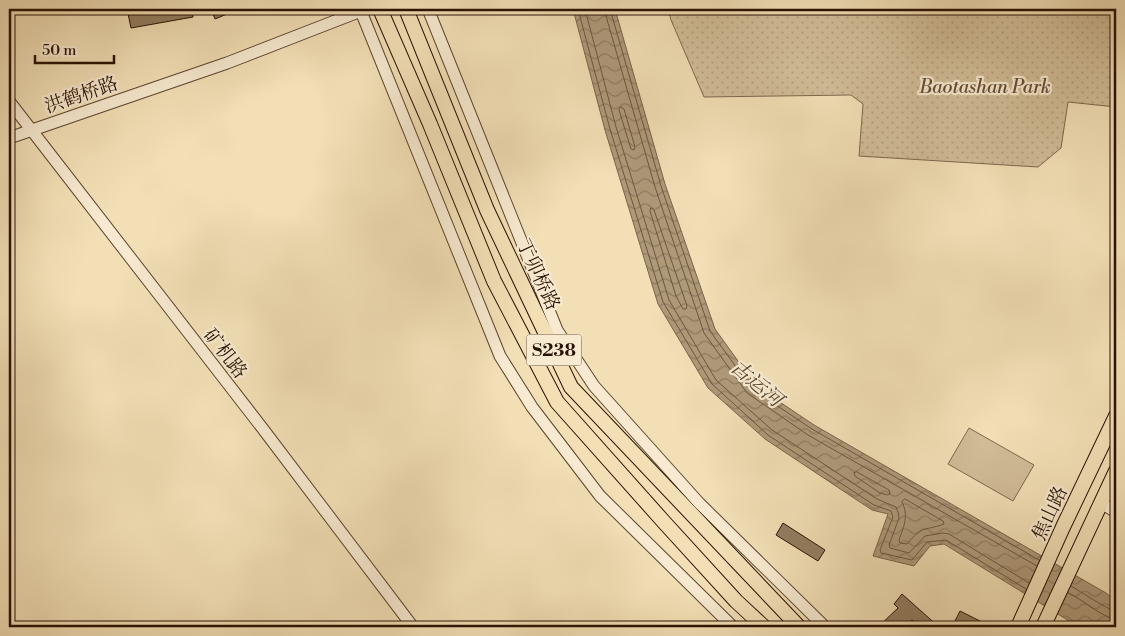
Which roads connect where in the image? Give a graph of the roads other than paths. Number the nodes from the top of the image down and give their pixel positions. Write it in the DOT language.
graph roads {
  1 [pos="380,9"];
  2 [pos="406,9"];
  3 [pos="428,9"];
  4 [pos="362,10"];
  5 [pos="9,101"];
  6 [pos="32,129"];
  7 [pos="9,138"];
  8 [pos="1116,416"];
  9 [pos="1116,470"];
  10 [pos="1101,502"];
  11 [pos="1116,512"];
  12 [pos="413,627"];
  13 [pos="733,627"];
  14 [pos="764,627"];
  15 [pos="799,627"];
  16 [pos="825,627"];
  17 [pos="1018,627"];
  18 [pos="1043,627"];
  1 -- 14 [label="main road, S238"];
  2 -- 15 [label="main road, 丁卯桥路 / S238"];
  3 -- 16 [label="street"];
  4 -- 6 [label="street, 洪鹤桥路"];
  4 -- 13 [label="street"];
  5 -- 6 [label="street, 矿机路"];
  6 -- 7 [label="street, 洪鹤桥路"];
  6 -- 12 [label="street, 矿机路"];
  8 -- 17 [label="main road, 焦山路"];
  9 -- 10 [label="main road"];
  10 -- 11 [label="street"];
  10 -- 18 [label="main road"];
}
